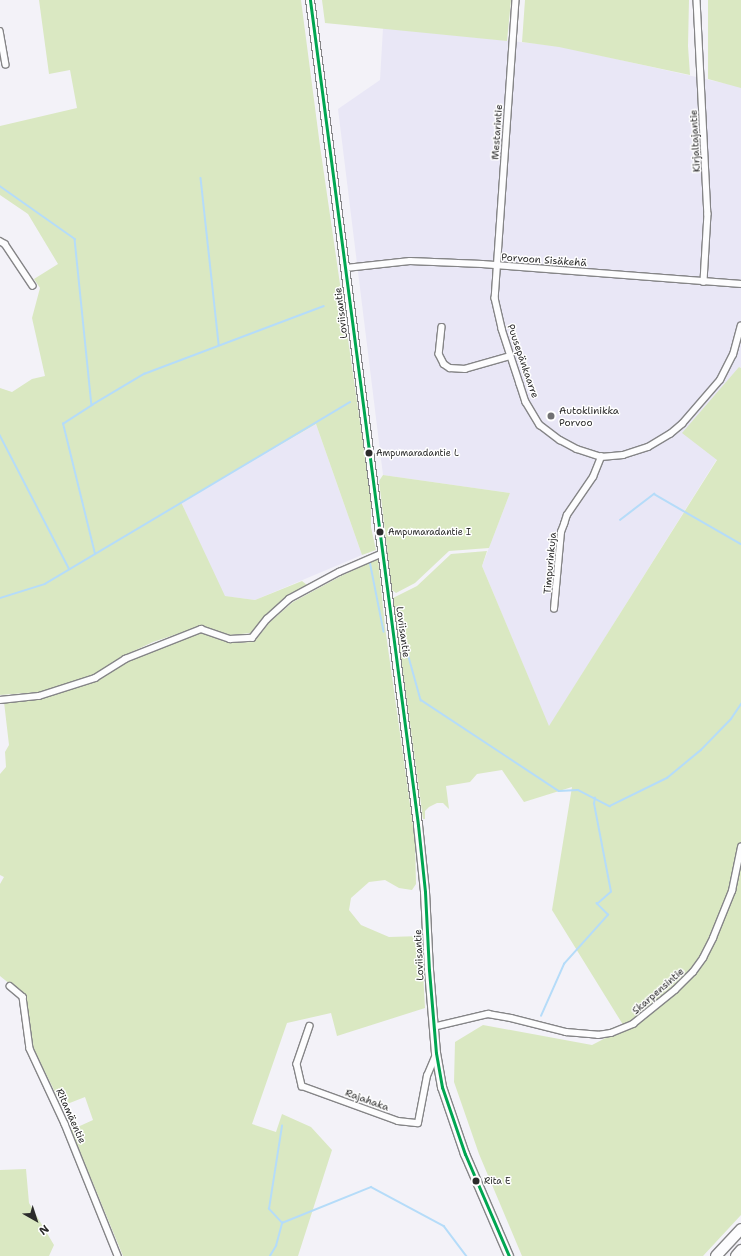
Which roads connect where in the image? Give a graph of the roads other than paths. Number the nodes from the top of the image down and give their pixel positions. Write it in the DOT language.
graph roads {
  1 [pos="310,0"];
  2 [pos="516,0"];
  3 [pos="697,0"];
  4 [pos="0,31"];
  5 [pos="6,64"];
  6 [pos="0,241"];
  7 [pos="496,266"];
  8 [pos="346,268"];
  9 [pos="704,282"];
  10 [pos="741,284"];
  11 [pos="33,286"];
  12 [pos="741,326"];
  13 [pos="442,327"];
  14 [pos="510,356"];
  15 [pos="601,456"];
  16 [pos="383,553"];
  17 [pos="554,609"];
  18 [pos="0,700"];
  19 [pos="741,847"];
  20 [pos="10,986"];
  21 [pos="310,1026"];
  22 [pos="433,1028"];
  23 [pos="436,1054"];
  24 [pos="741,1229"];
  25 [pos="741,1250"];
  26 [pos="118,1256"];
  27 [pos="509,1256"];
  28 [pos="716,1256"];
  29 [pos="736,1256"];
  1 -- 8 [label="main road, Loviisantie"];
  2 -- 7 [label="street, Mestarintie"];
  3 -- 9 [label="street, Kirjaltajantie"];
  4 -- 5 [label="street"];
  6 -- 11 [label="street"];
  7 -- 8 [label="street, Porvoon Sisäkehä"];
  7 -- 9 [label="street, Porvoon Sisäkehä"];
  7 -- 14 [label="street, Puusepänkaarre"];
  8 -- 16 [label="main road, Loviisantie"];
  9 -- 10 [label="street, Porvoon Sisäkehä"];
  12 -- 15 [label="street, Puusepänkaarre"];
  13 -- 14 [label="street"];
  14 -- 15 [label="street, Puusepänkaarre"];
  15 -- 17 [label="street, Timpurinkuja"];
  16 -- 18 [label="street"];
  16 -- 22 [label="main road, Loviisantie"];
  19 -- 22 [label="street, Skarpensintie"];
  20 -- 26 [label="street, Ritamäentie"];
  21 -- 23 [label="street, Rajahaka"];
  22 -- 23 [label="main road, Loviisantie"];
  23 -- 27 [label="main road, Loviisantie"];
  24 -- 28 [label="highway"];
  25 -- 29 [label="highway"];
}
